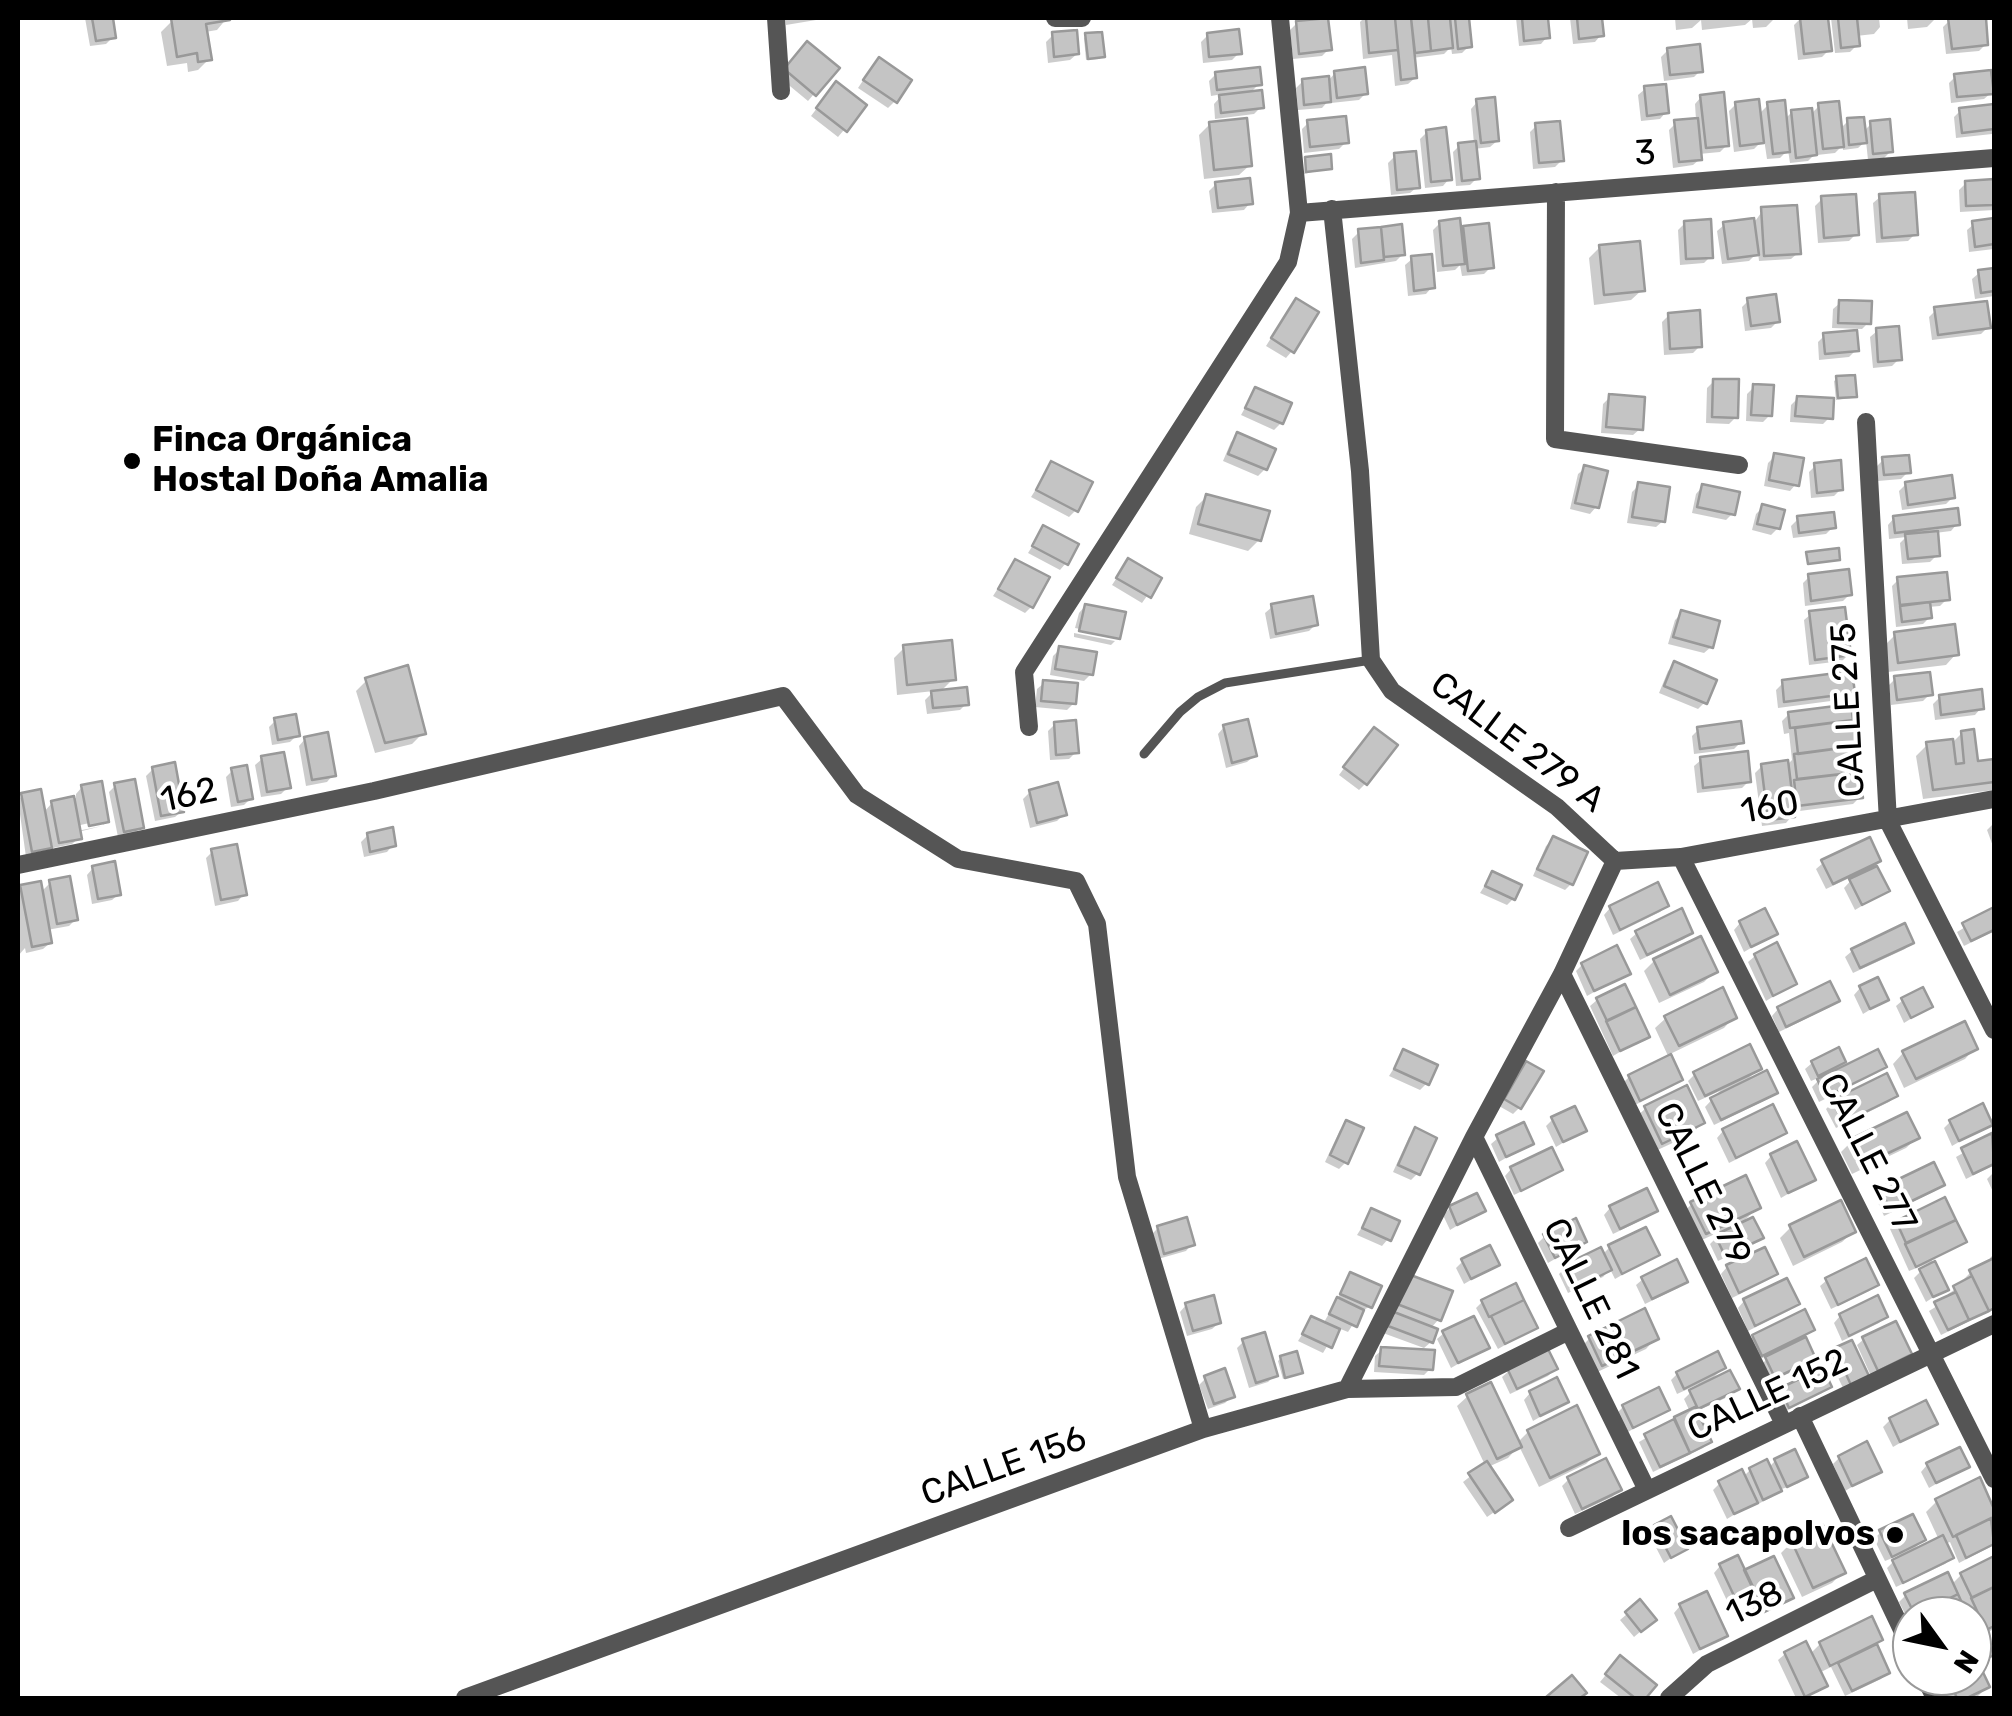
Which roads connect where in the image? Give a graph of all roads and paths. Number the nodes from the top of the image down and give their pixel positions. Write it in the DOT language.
graph roads {
  1 [pos="776,18"];
  2 [pos="1055,18"];
  3 [pos="1082,18"];
  4 [pos="1280,18"];
  5 [pos="781,91"];
  6 [pos="1994,158"];
  7 [pos="1556,192"];
  8 [pos="1332,209"];
  9 [pos="1299,213"];
  10 [pos="1866,422"];
  11 [pos="1740,465"];
  12 [pos="1371,660"];
  13 [pos="1029,727"];
  14 [pos="1144,754"];
  15 [pos="1994,798"];
  16 [pos="1888,820"];
  17 [pos="1681,857"];
  18 [pos="1615,862"];
  19 [pos="18,866"];
  20 [pos="1562,974"];
  21 [pos="1994,1030"];
  22 [pos="1474,1137"];
  23 [pos="1994,1324"];
  24 [pos="1569,1331"];
  25 [pos="1933,1354"];
  26 [pos="1347,1389"];
  27 [pos="1792,1420"];
  28 [pos="1203,1429"];
  29 [pos="1994,1478"];
  30 [pos="1647,1490"];
  31 [pos="1569,1528"];
  32 [pos="1877,1579"];
  33 [pos="1892,1610"];
  34 [pos="466,1698"];
  35 [pos="1669,1698"];
  1 -- 5 [label="street"];
  2 -- 3 [label="street"];
  4 -- 9 [label="street"];
  6 -- 7 [label="street, 3"];
  7 -- 8 [label="street, 3"];
  7 -- 11 [label="street"];
  8 -- 9 [label="street, 3"];
  8 -- 12 [label="street"];
  9 -- 13 [label="street"];
  10 -- 16 [label="street, CALLE 275"];
  12 -- 14 [label="lane"];
  12 -- 18 [label="street, CALLE 279 A"];
  15 -- 16 [label="street, 160"];
  16 -- 17 [label="street, 160"];
  16 -- 21 [label="street, CALLE 275"];
  17 -- 18 [label="street, 160"];
  17 -- 25 [label="street, CALLE 277"];
  18 -- 20 [label="street, CALLE 279 A"];
  19 -- 28 [label="street, 162"];
  20 -- 22 [label="street, CALLE 279 A"];
  20 -- 27 [label="street, CALLE 279"];
  22 -- 24 [label="street, CALLE 281"];
  22 -- 26 [label="street, CALLE 279 A"];
  23 -- 25 [label="street, CALLE 152"];
  24 -- 26 [label="street, CALLE 156"];
  24 -- 30 [label="street, CALLE 281"];
  25 -- 27 [label="street, CALLE 152"];
  25 -- 29 [label="street, CALLE 277"];
  26 -- 28 [label="street, CALLE 156"];
  27 -- 30 [label="street, CALLE 152"];
  27 -- 32 [label="street, CALLE 279"];
  28 -- 34 [label="street, CALLE 156"];
  30 -- 31 [label="street, CALLE 152"];
  32 -- 33 [label="street, CALLE 279"];
  32 -- 35 [label="street, 138"];
}
